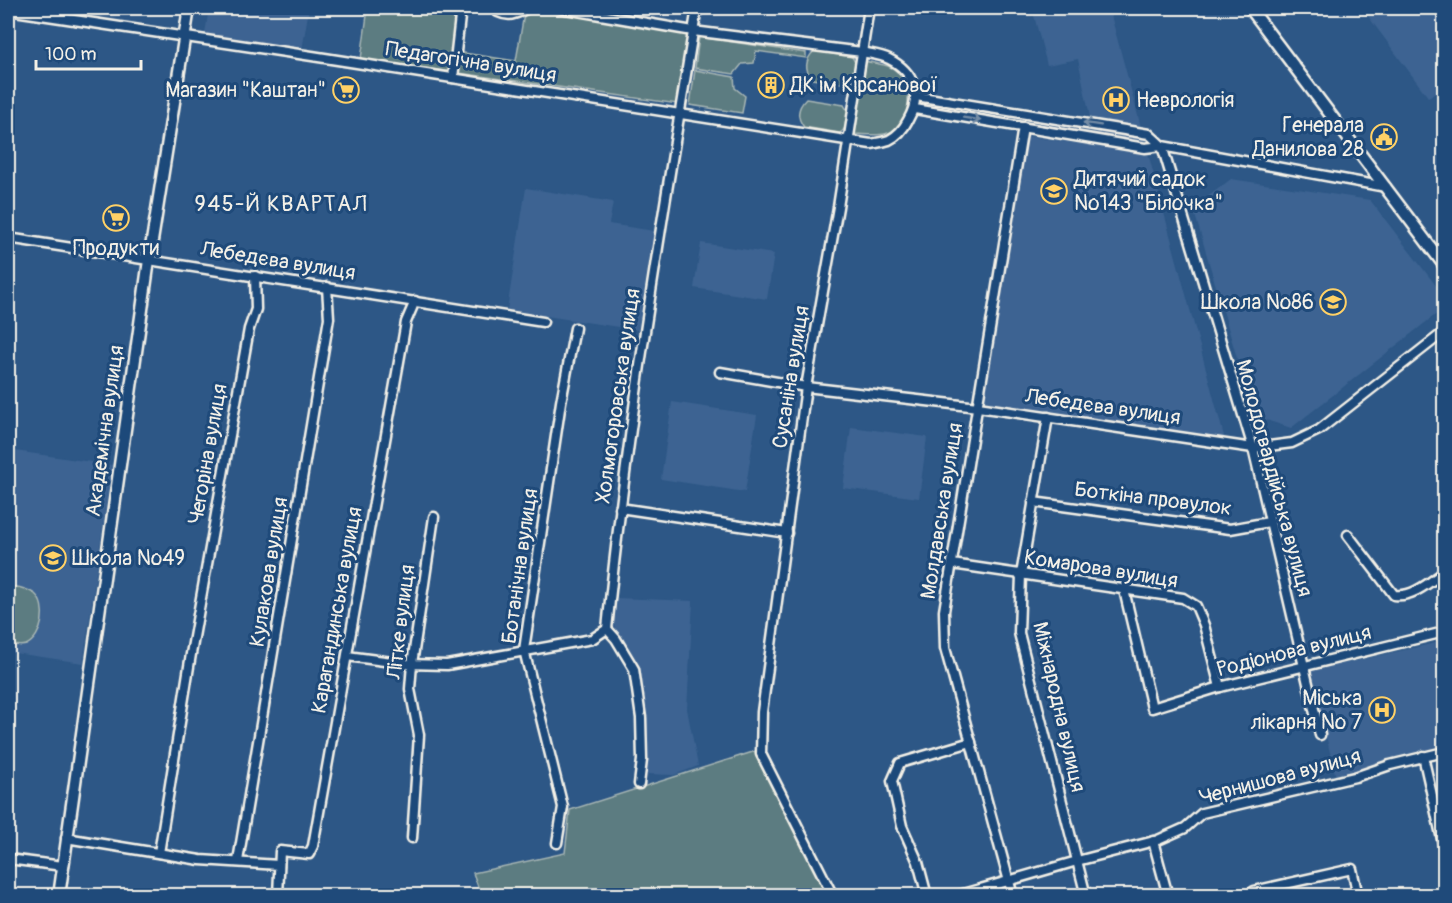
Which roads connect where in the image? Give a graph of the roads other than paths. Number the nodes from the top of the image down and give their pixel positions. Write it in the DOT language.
graph roads {
  1 [pos="189,8"];
  2 [pos="461,8"];
  3 [pos="496,8"];
  4 [pos="528,8"];
  5 [pos="560,8"];
  6 [pos="697,8"];
  7 [pos="869,8"];
  8 [pos="1250,8"];
  9 [pos="8,10"];
  10 [pos="693,31"];
  11 [pos="184,37"];
  12 [pos="862,52"];
  13 [pos="453,78"];
  14 [pos="916,96"];
  15 [pos="915,110"];
  16 [pos="681,113"];
  17 [pos="1023,127"];
  18 [pos="849,140"];
  19 [pos="1162,146"];
  20 [pos="1386,187"];
  21 [pos="8,238"];
  22 [pos="149,260"];
  23 [pos="1444,265"];
  24 [pos="255,276"];
  25 [pos="327,287"];
  26 [pos="415,301"];
  27 [pos="543,322"];
  28 [pos="575,328"];
  29 [pos="1444,332"];
  30 [pos="720,372"];
  31 [pos="806,387"];
  32 [pos="978,407"];
  33 [pos="1048,417"];
  34 [pos="1252,448"];
  35 [pos="1033,502"];
  36 [pos="620,508"];
  37 [pos="434,517"];
  38 [pos="1269,522"];
  39 [pos="787,532"];
  40 [pos="1348,535"];
  41 [pos="952,564"];
  42 [pos="1444,572"];
  43 [pos="1021,574"];
  44 [pos="1124,591"];
  45 [pos="607,629"];
  46 [pos="1444,632"];
  47 [pos="524,650"];
  48 [pos="347,656"];
  49 [pos="412,664"];
  50 [pos="1304,668"];
  51 [pos="1220,687"];
  52 [pos="1320,735"];
  53 [pos="971,742"];
  54 [pos="1444,752"];
  55 [pos="1423,756"];
  56 [pos="639,783"];
  57 [pos="66,838"];
  58 [pos="412,838"];
  59 [pos="1153,842"];
  60 [pos="557,843"];
  61 [pos="1444,849"];
  62 [pos="159,853"];
  63 [pos="8,859"];
  64 [pos="238,861"];
  65 [pos="1077,861"];
  66 [pos="279,865"];
  67 [pos="63,866"];
  68 [pos="1009,880"];
  69 [pos="1254,891"];
  70 [pos="1274,891"];
  71 [pos="59,896"];
  72 [pos="278,896"];
  73 [pos="833,896"];
  74 [pos="927,896"];
  75 [pos="956,896"];
  76 [pos="1013,896"];
  77 [pos="1086,896"];
  78 [pos="1168,896"];
  79 [pos="1358,896"];
  1 -- 11 [label="main road, Академічна вулиця"];
  2 -- 13 [label="street"];
  3 -- 4 [label="street"];
  5 -- 10 [label="street"];
  6 -- 10 [label="street, Холмогоровська вулиця"];
  7 -- 12 [label="street, Сусаніна вулиця"];
  8 -- 20 [label="main road"];
  9 -- 11 [label="street, Педагогічна вулиця"];
  10 -- 12 [label="street"];
  10 -- 16 [label="street, Холмогоровська вулиця"];
  11 -- 13 [label="street, Педагогічна вулиця"];
  11 -- 22 [label="main road, Академічна вулиця"];
  12 -- 14 [label="street"];
  12 -- 18 [label="street, Сусаніна вулиця"];
  13 -- 16 [label="street, Педагогічна вулиця"];
  14 -- 15 [label="street"];
  19 -- 14 [label="street, one-way"];
  15 -- 17 [label="street, one-way"];
  15 -- 18 [label="street, Педагогічна вулиця"];
  16 -- 18 [label="street, Педагогічна вулиця"];
  16 -- 36 [label="street, Холмогоровська вулиця"];
  17 -- 19 [label="street"];
  17 -- 32 [label="street, Молдавська вулиця"];
  18 -- 31 [label="street, Сусаніна вулиця"];
  19 -- 20 [label="street"];
  19 -- 34 [label="street, Молодогвардійська вулиця"];
  20 -- 23 [label="main road"];
  21 -- 22 [label="street, Лебедєва вулиця"];
  22 -- 24 [label="street, Лебедєва вулиця"];
  22 -- 57 [label="main road, Академічна вулиця"];
  24 -- 25 [label="street, Лебедєва вулиця"];
  24 -- 62 [label="street, Чегоріна вулиця"];
  25 -- 26 [label="street, Лебедєва вулиця"];
  25 -- 64 [label="street, Кулакова вулиця"];
  26 -- 27 [label="street, Лебедєва вулиця"];
  26 -- 48 [label="street, Карагандинська вулиця"];
  28 -- 47 [label="street, Ботанічна вулиця"];
  29 -- 34 [label="street, Лебедєва вулиця"];
  30 -- 31 [label="street, Лебедєва вулиця"];
  31 -- 32 [label="street, Лебедєва вулиця"];
  31 -- 39 [label="street, Сусаніна вулиця"];
  32 -- 33 [label="street, Лебедєва вулиця"];
  32 -- 41 [label="street, Молдавська вулиця"];
  33 -- 34 [label="street, Лебедєва вулиця"];
  33 -- 35 [label="street, Міжнародна вулиця"];
  34 -- 38 [label="street, Молодогвардійська вулиця"];
  35 -- 38 [label="street, Боткіна провулок"];
  35 -- 43 [label="street, Міжнародна вулиця"];
  36 -- 39 [label="street"];
  36 -- 45 [label="street, Холмогоровська вулиця"];
  37 -- 49 [label="street, Літке вулиця"];
  38 -- 50 [label="street, Молодогвардійська вулиця"];
  39 -- 73 [label="street, Сусаніна вулиця"];
  40 -- 42 [label="street"];
  41 -- 43 [label="street, Комарова вулиця"];
  41 -- 53 [label="street, Молдавська вулиця"];
  43 -- 44 [label="street, Комарова вулиця"];
  43 -- 65 [label="street, Міжнародна вулиця"];
  44 -- 51 [label="street, Комарова вулиця"];
  44 -- 51 [label="street, Родіонова вулиця"];
  45 -- 47 [label="street"];
  45 -- 56 [label="street"];
  46 -- 50 [label="street, Родіонова вулиця"];
  47 -- 49 [label="street"];
  47 -- 60 [label="street, Ботанічна вулиця"];
  48 -- 49 [label="street"];
  48 -- 66 [label="street, Карагандинська вулиця"];
  49 -- 58 [label="street, Літке вулиця"];
  50 -- 51 [label="street, Родіонова вулиця"];
  50 -- 52 [label="street, Молодогвардійська вулиця"];
  53 -- 68 [label="street, Молдавська вулиця"];
  53 -- 74 [label="street"];
  54 -- 55 [label="street, Чернишова вулиця"];
  55 -- 59 [label="street, Чернишова вулиця"];
  55 -- 61 [label="street"];
  57 -- 62 [label="street"];
  57 -- 67 [label="main road, Академічна вулиця"];
  59 -- 65 [label="street, Чернишова вулиця"];
  59 -- 78 [label="street"];
  62 -- 64 [label="street"];
  63 -- 67 [label="street"];
  64 -- 66 [label="street"];
  65 -- 68 [label="street, Чернишова вулиця"];
  65 -- 77 [label="street, Міжнародна вулиця"];
  66 -- 72 [label="street"];
  67 -- 71 [label="main road, Академічна вулиця"];
  68 -- 75 [label="street, Чернишова вулиця"];
  68 -- 76 [label="street, Молдавська вулиця"];
  69 -- 70 [label="street"];
  70 -- 79 [label="street"];
}
